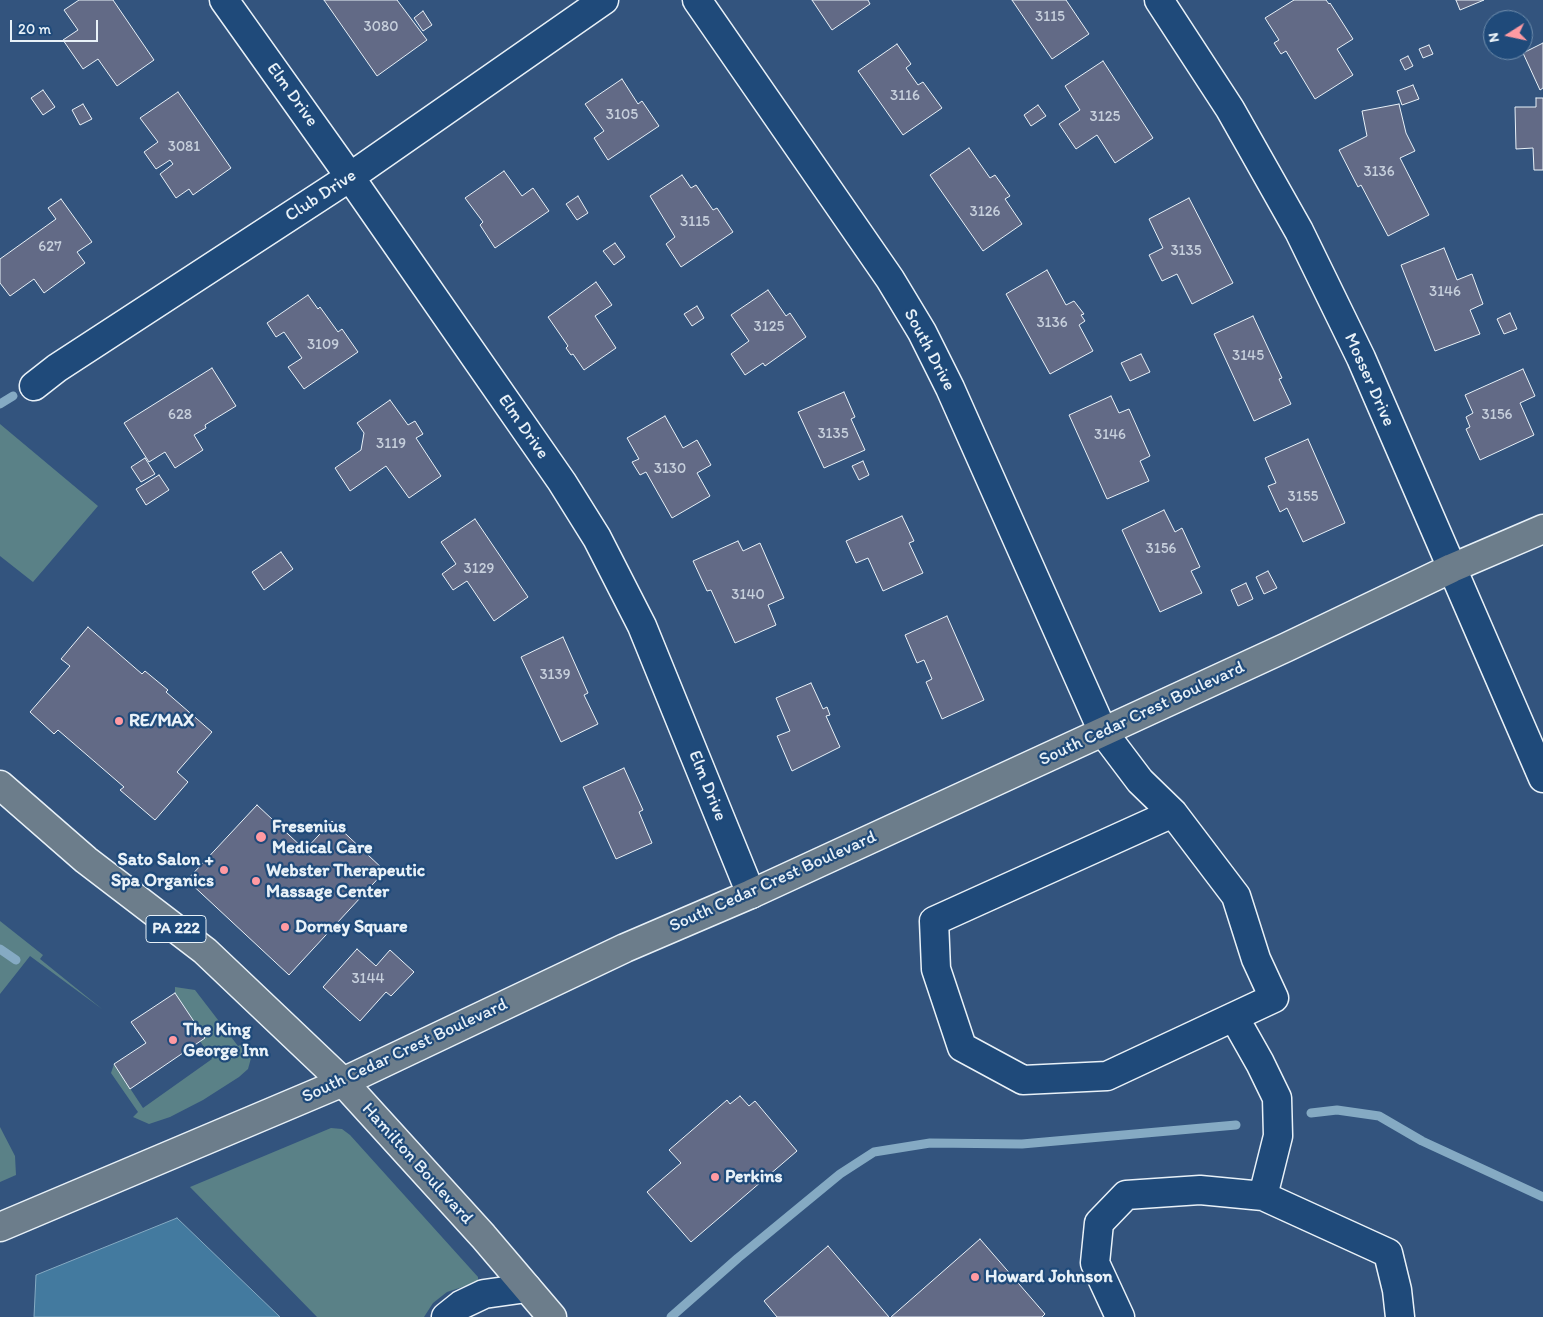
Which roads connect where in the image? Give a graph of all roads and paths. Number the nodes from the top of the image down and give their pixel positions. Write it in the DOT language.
graph roads {
  1 [pos="224,0"];
  2 [pos="604,0"];
  3 [pos="697,0"];
  4 [pos="1159,0"];
  5 [pos="350,177"];
  6 [pos="34,386"];
  7 [pos="1543,529"];
  8 [pos="1452,568"];
  9 [pos="1103,732"];
  10 [pos="1543,778"];
  11 [pos="0,785"];
  12 [pos="1173,813"];
  13 [pos="751,894"];
  14 [pos="1234,1017"];
  15 [pos="343,1082"];
  16 [pos="1263,1196"];
  17 [pos="0,1227"];
  18 [pos="527,1288"];
  19 [pos="446,1317"];
  20 [pos="552,1317"];
  21 [pos="1120,1317"];
  22 [pos="1400,1317"];
  1 -- 5 [label="street, Elm Drive"];
  2 -- 5 [label="street, Club Drive"];
  3 -- 9 [label="street, South Drive"];
  4 -- 8 [label="street, Mosser Drive"];
  5 -- 6 [label="street, Club Drive"];
  5 -- 13 [label="street, Elm Drive"];
  7 -- 8 [label="main road, South Cedar Crest Boulevard"];
  8 -- 9 [label="main road, South Cedar Crest Boulevard"];
  8 -- 10 [label="street, Mosser Drive"];
  9 -- 12 [label="street, South Drive"];
  9 -- 13 [label="main road, South Cedar Crest Boulevard"];
  11 -- 15 [label="main road, Hamilton Boulevard / PA 222"];
  12 -- 14 [label="street, South Drive"];
  12 -- 14 [label="street"];
  13 -- 15 [label="main road, South Cedar Crest Boulevard"];
  14 -- 16 [label="street"];
  15 -- 17 [label="main road, South Cedar Crest Boulevard"];
  15 -- 18 [label="main road, Hamilton Boulevard / PA 222"];
  16 -- 21 [label="street"];
  16 -- 22 [label="street"];
  18 -- 19 [label="street"];
  18 -- 20 [label="main road, Hamilton Boulevard / PA 222"];
}
